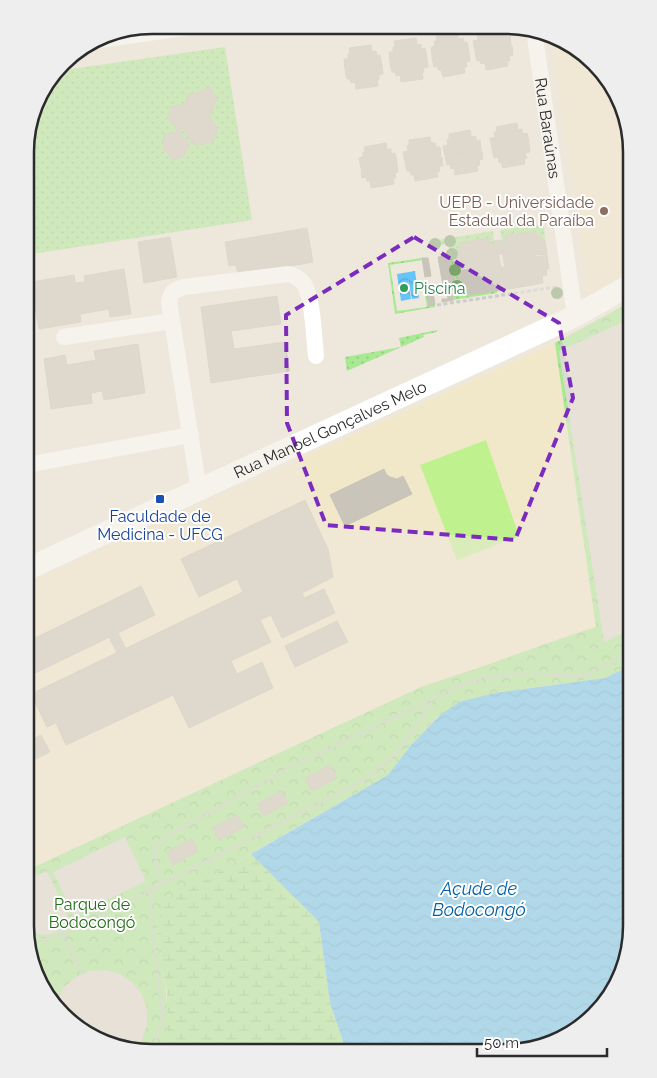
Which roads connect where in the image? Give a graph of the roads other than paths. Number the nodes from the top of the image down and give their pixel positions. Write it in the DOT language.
graph roads {
  1 [pos="535,38"];
  2 [pos="623,289"];
  3 [pos="575,316"];
  4 [pos="172,321"];
  5 [pos="64,337"];
  6 [pos="316,356"];
  7 [pos="191,435"];
  8 [pos="34,464"];
  9 [pos="199,490"];
  10 [pos="34,566"];
  1 -- 3 [label="street, Rua Baraúnas"];
  2 -- 3 [label="street, Rua Manoel Gonçalves Melo"];
  3 -- 9 [label="street, Rua Manoel Gonçalves Melo"];
  4 -- 5 [label="street"];
  4 -- 6 [label="street"];
  4 -- 7 [label="street"];
  7 -- 8 [label="street"];
  7 -- 9 [label="street"];
  9 -- 10 [label="street, Rua Manoel Gonçalves Melo"];
}
